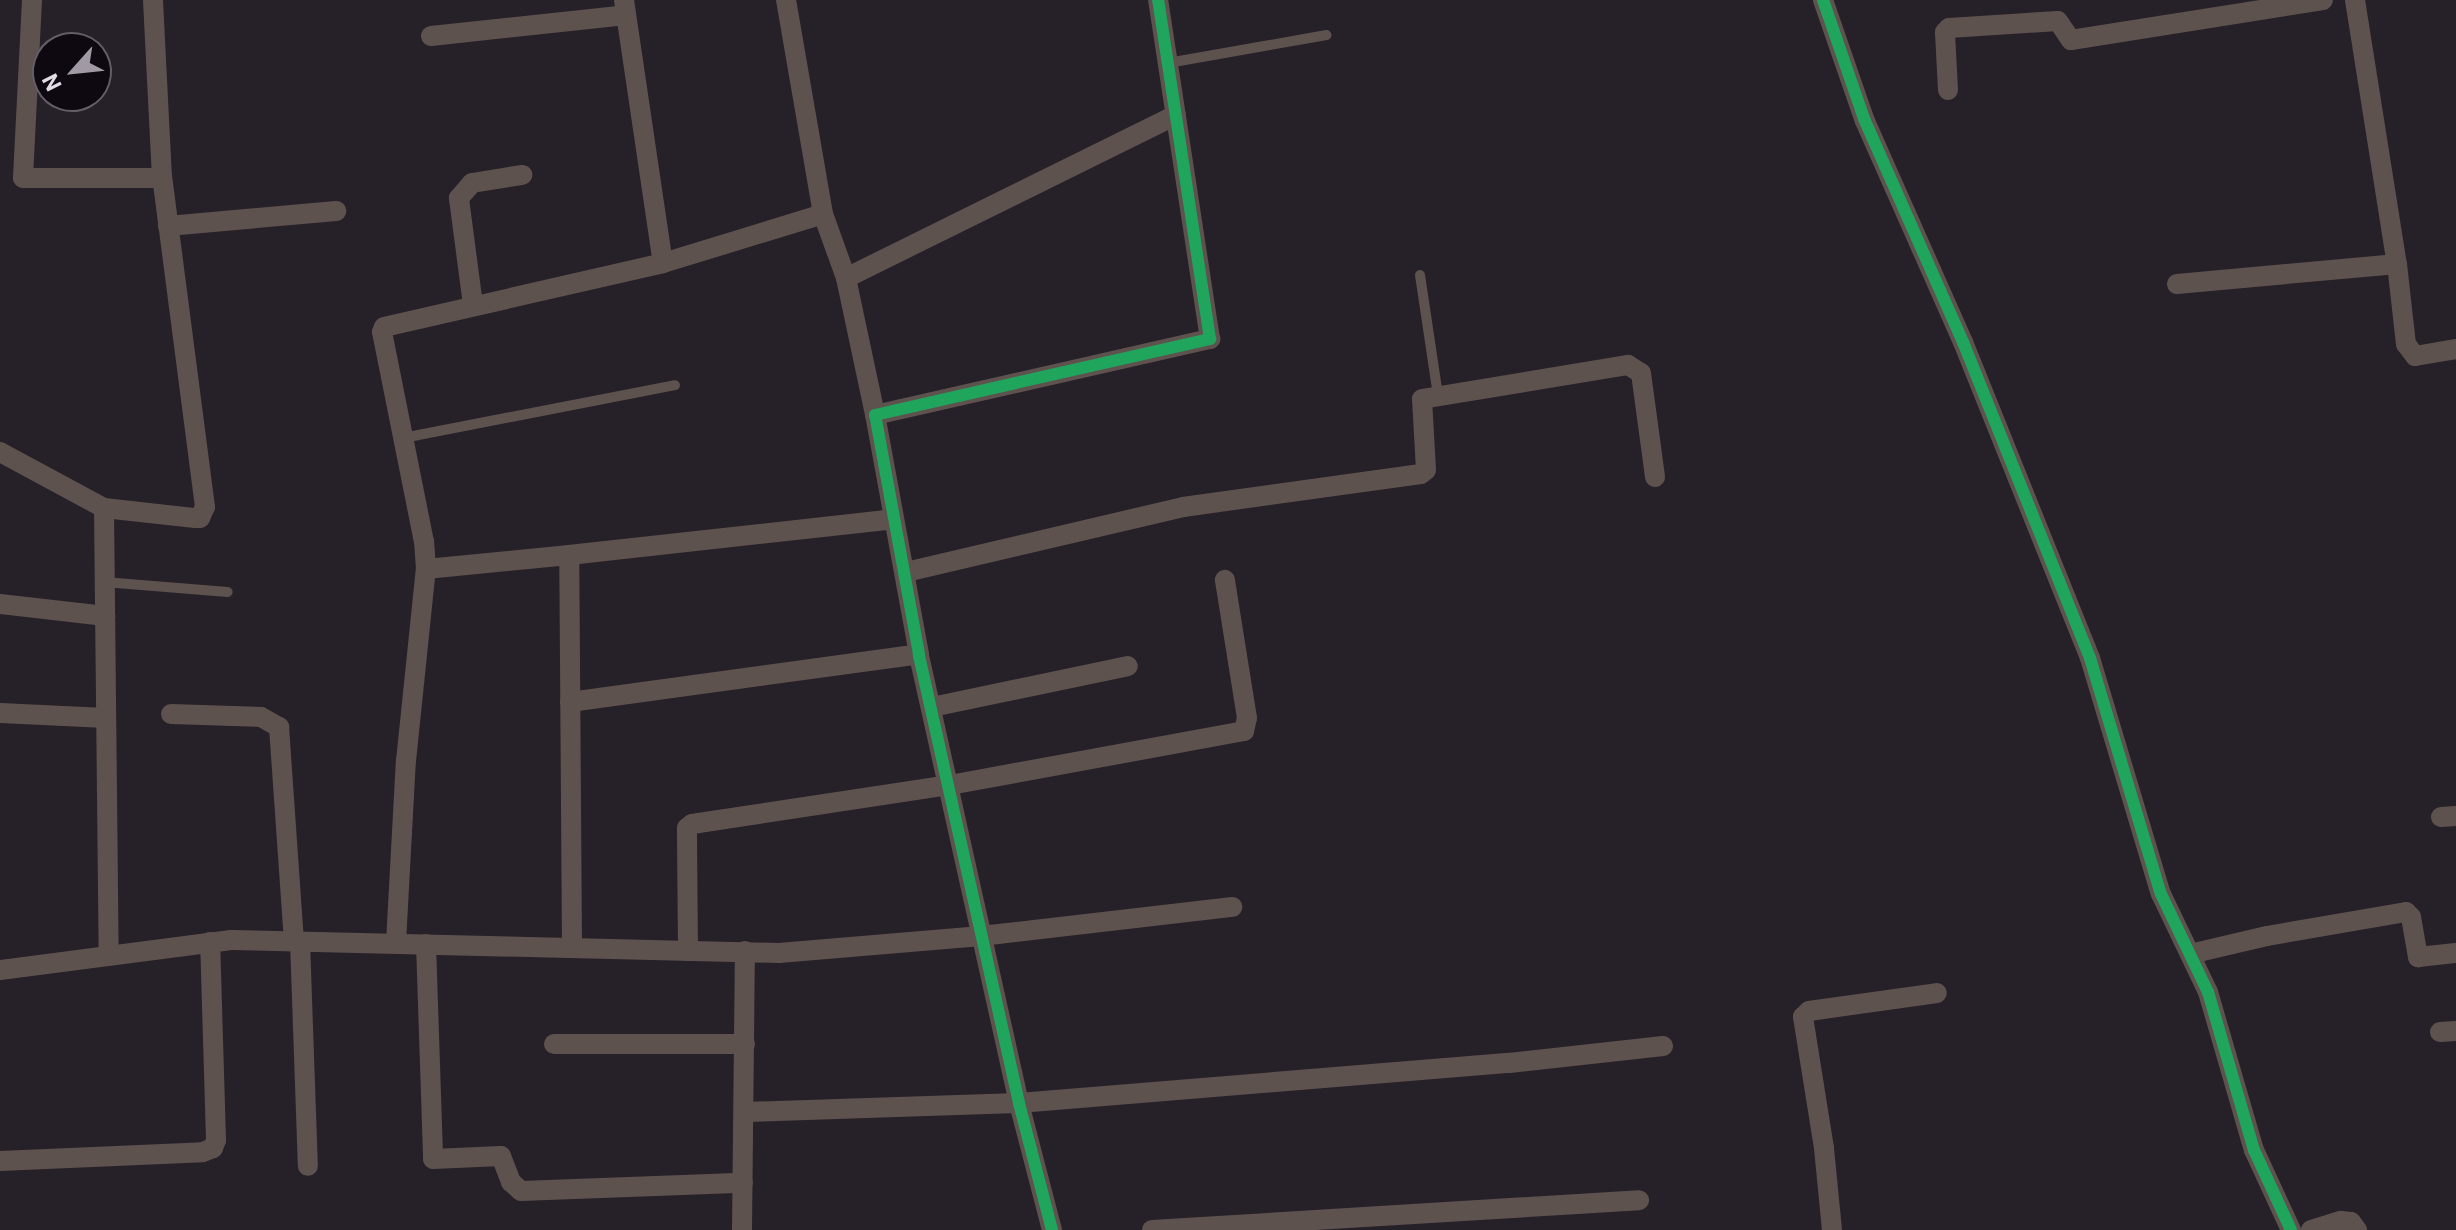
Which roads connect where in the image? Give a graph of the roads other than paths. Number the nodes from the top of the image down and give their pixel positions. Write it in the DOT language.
graph roads {
  1 [pos="32,0"];
  2 [pos="786,0"];
  3 [pos="1158,0"];
  4 [pos="1823,0"];
  5 [pos="2323,0"];
  6 [pos="2355,0"];
  7 [pos="153,1"];
  8 [pos="625,7"];
  9 [pos="1327,35"];
  10 [pos="431,36"];
  11 [pos="1168,63"];
  12 [pos="1948,90"];
  13 [pos="1176,115"];
  14 [pos="522,175"];
  15 [pos="162,178"];
  16 [pos="336,211"];
  17 [pos="823,214"];
  18 [pos="168,226"];
  19 [pos="663,263"];
  20 [pos="2397,264"];
  21 [pos="1420,275"];
  22 [pos="846,278"];
  23 [pos="2177,284"];
  24 [pos="473,305"];
  25 [pos="2456,349"];
  26 [pos="675,385"];
  27 [pos="1438,396"];
  28 [pos="875,415"];
  29 [pos="403,438"];
  30 [pos="0,452"];
  31 [pos="1655,477"];
  32 [pos="104,508"];
  33 [pos="893,519"];
  34 [pos="569,555"];
  35 [pos="426,569"];
  36 [pos="906,572"];
  37 [pos="1225,580"];
  38 [pos="104,582"];
  39 [pos="228,592"];
  40 [pos="0,604"];
  41 [pos="105,616"];
  42 [pos="919,654"];
  43 [pos="1128,666"];
  44 [pos="570,702"];
  45 [pos="932,707"];
  46 [pos="0,713"];
  47 [pos="171,714"];
  48 [pos="106,718"];
  49 [pos="950,785"];
  50 [pos="1232,907"];
  51 [pos="981,936"];
  52 [pos="297,941"];
  53 [pos="210,942"];
  54 [pos="396,943"];
  55 [pos="426,944"];
  56 [pos="572,948"];
  57 [pos="688,951"];
  58 [pos="745,951"];
  59 [pos="2456,953"];
  60 [pos="2190,954"];
  61 [pos="109,956"];
  62 [pos="0,970"];
  63 [pos="1937,993"];
  64 [pos="554,1044"];
  65 [pos="745,1044"];
  66 [pos="1663,1046"];
  67 [pos="1019,1103"];
  68 [pos="745,1112"];
  69 [pos="0,1161"];
  70 [pos="308,1166"];
  71 [pos="743,1183"];
  72 [pos="1639,1200"];
  73 [pos="742,1230"];
  74 [pos="1052,1230"];
  75 [pos="1152,1230"];
  76 [pos="1832,1230"];
  77 [pos="2291,1230"];
  78 [pos="2311,1230"];
  79 [pos="2357,1230"];
  1 -- 15 [label="street"];
  2 -- 17 [label="street"];
  3 -- 11 [label="street"];
  4 -- 60 [label="street"];
  5 -- 12 [label="street"];
  6 -- 20 [label="street"];
  7 -- 15 [label="street"];
  8 -- 10 [label="street"];
  8 -- 19 [label="street"];
  9 -- 11 [label="lane"];
  11 -- 13 [label="street"];
  13 -- 22 [label="street"];
  13 -- 28 [label="street"];
  14 -- 24 [label="street"];
  15 -- 18 [label="street"];
  16 -- 18 [label="street"];
  17 -- 19 [label="street"];
  17 -- 22 [label="street"];
  18 -- 32 [label="street"];
  19 -- 24 [label="street"];
  20 -- 23 [label="street"];
  20 -- 25 [label="street"];
  21 -- 27 [label="lane"];
  22 -- 28 [label="street"];
  24 -- 29 [label="street"];
  26 -- 29 [label="lane"];
  27 -- 31 [label="street"];
  27 -- 36 [label="street"];
  28 -- 33 [label="street"];
  29 -- 35 [label="street"];
  30 -- 32 [label="street"];
  32 -- 38 [label="street"];
  33 -- 34 [label="street"];
  33 -- 36 [label="street"];
  34 -- 35 [label="street"];
  34 -- 44 [label="street"];
  35 -- 54 [label="street"];
  36 -- 42 [label="street"];
  37 -- 49 [label="street"];
  38 -- 39 [label="lane"];
  38 -- 41 [label="street"];
  40 -- 41 [label="street"];
  41 -- 48 [label="street"];
  42 -- 44 [label="street"];
  42 -- 45 [label="street"];
  43 -- 45 [label="street"];
  44 -- 56 [label="street"];
  45 -- 49 [label="street"];
  46 -- 48 [label="street"];
  47 -- 52 [label="street"];
  48 -- 61 [label="street"];
  49 -- 51 [label="street"];
  49 -- 57 [label="street"];
  50 -- 51 [label="street"];
  51 -- 58 [label="street"];
  51 -- 67 [label="street"];
  52 -- 53 [label="street"];
  52 -- 54 [label="street"];
  52 -- 70 [label="street"];
  53 -- 61 [label="street"];
  53 -- 69 [label="street"];
  54 -- 55 [label="street"];
  55 -- 56 [label="street"];
  55 -- 71 [label="street"];
  56 -- 57 [label="street"];
  57 -- 58 [label="street"];
  58 -- 65 [label="street"];
  59 -- 60 [label="street"];
  60 -- 77 [label="street"];
  61 -- 62 [label="street"];
  63 -- 76 [label="street"];
  64 -- 65 [label="street"];
  65 -- 68 [label="street"];
  66 -- 67 [label="street"];
  67 -- 68 [label="street"];
  67 -- 74 [label="street"];
  68 -- 71 [label="street"];
  71 -- 73 [label="street"];
  72 -- 75 [label="street"];
  78 -- 79 [label="street"];
}
